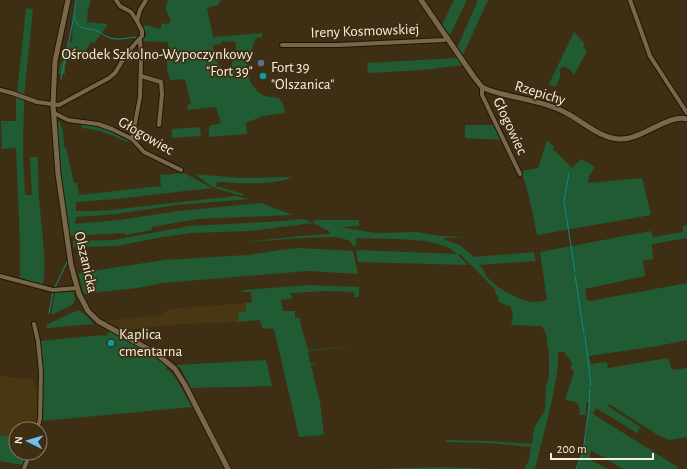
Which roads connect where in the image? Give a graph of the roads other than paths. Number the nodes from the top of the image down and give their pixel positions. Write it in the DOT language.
graph roads {
  1 [pos="68,0"];
  2 [pos="116,0"];
  3 [pos="146,0"];
  4 [pos="421,0"];
  5 [pos="630,0"];
  6 [pos="137,21"];
  7 [pos="448,38"];
  8 [pos="140,39"];
  9 [pos="282,45"];
  10 [pos="142,76"];
  11 [pos="482,87"];
  12 [pos="0,90"];
  13 [pos="53,105"];
  14 [pos="687,113"];
  15 [pos="54,114"];
  16 [pos="687,119"];
  17 [pos="159,125"];
  18 [pos="132,139"];
  19 [pos="181,170"];
  20 [pos="520,174"];
  21 [pos="0,276"];
  22 [pos="77,288"];
  23 [pos="34,324"];
  24 [pos="39,421"];
  25 [pos="228,469"];
  1 -- 13 [label="street, Olszanicka"];
  2 -- 6 [label="street"];
  3 -- 6 [label="street"];
  4 -- 7 [label="street"];
  5 -- 14 [label="street"];
  6 -- 8 [label="street"];
  7 -- 9 [label="street, Ireny Kosmowskiej"];
  7 -- 11 [label="street"];
  8 -- 10 [label="street"];
  8 -- 13 [label="street"];
  10 -- 17 [label="street"];
  10 -- 18 [label="street"];
  11 -- 16 [label="street, Rzepichy"];
  11 -- 20 [label="street, Głogowiec"];
  12 -- 13 [label="street"];
  13 -- 15 [label="street, Olszanicka"];
  15 -- 18 [label="street, Głogowiec"];
  15 -- 22 [label="street, Olszanicka"];
  18 -- 19 [label="street, Głogowiec"];
  21 -- 22 [label="street"];
  22 -- 25 [label="street, Olszanicka"];
  23 -- 24 [label="street"];
}
